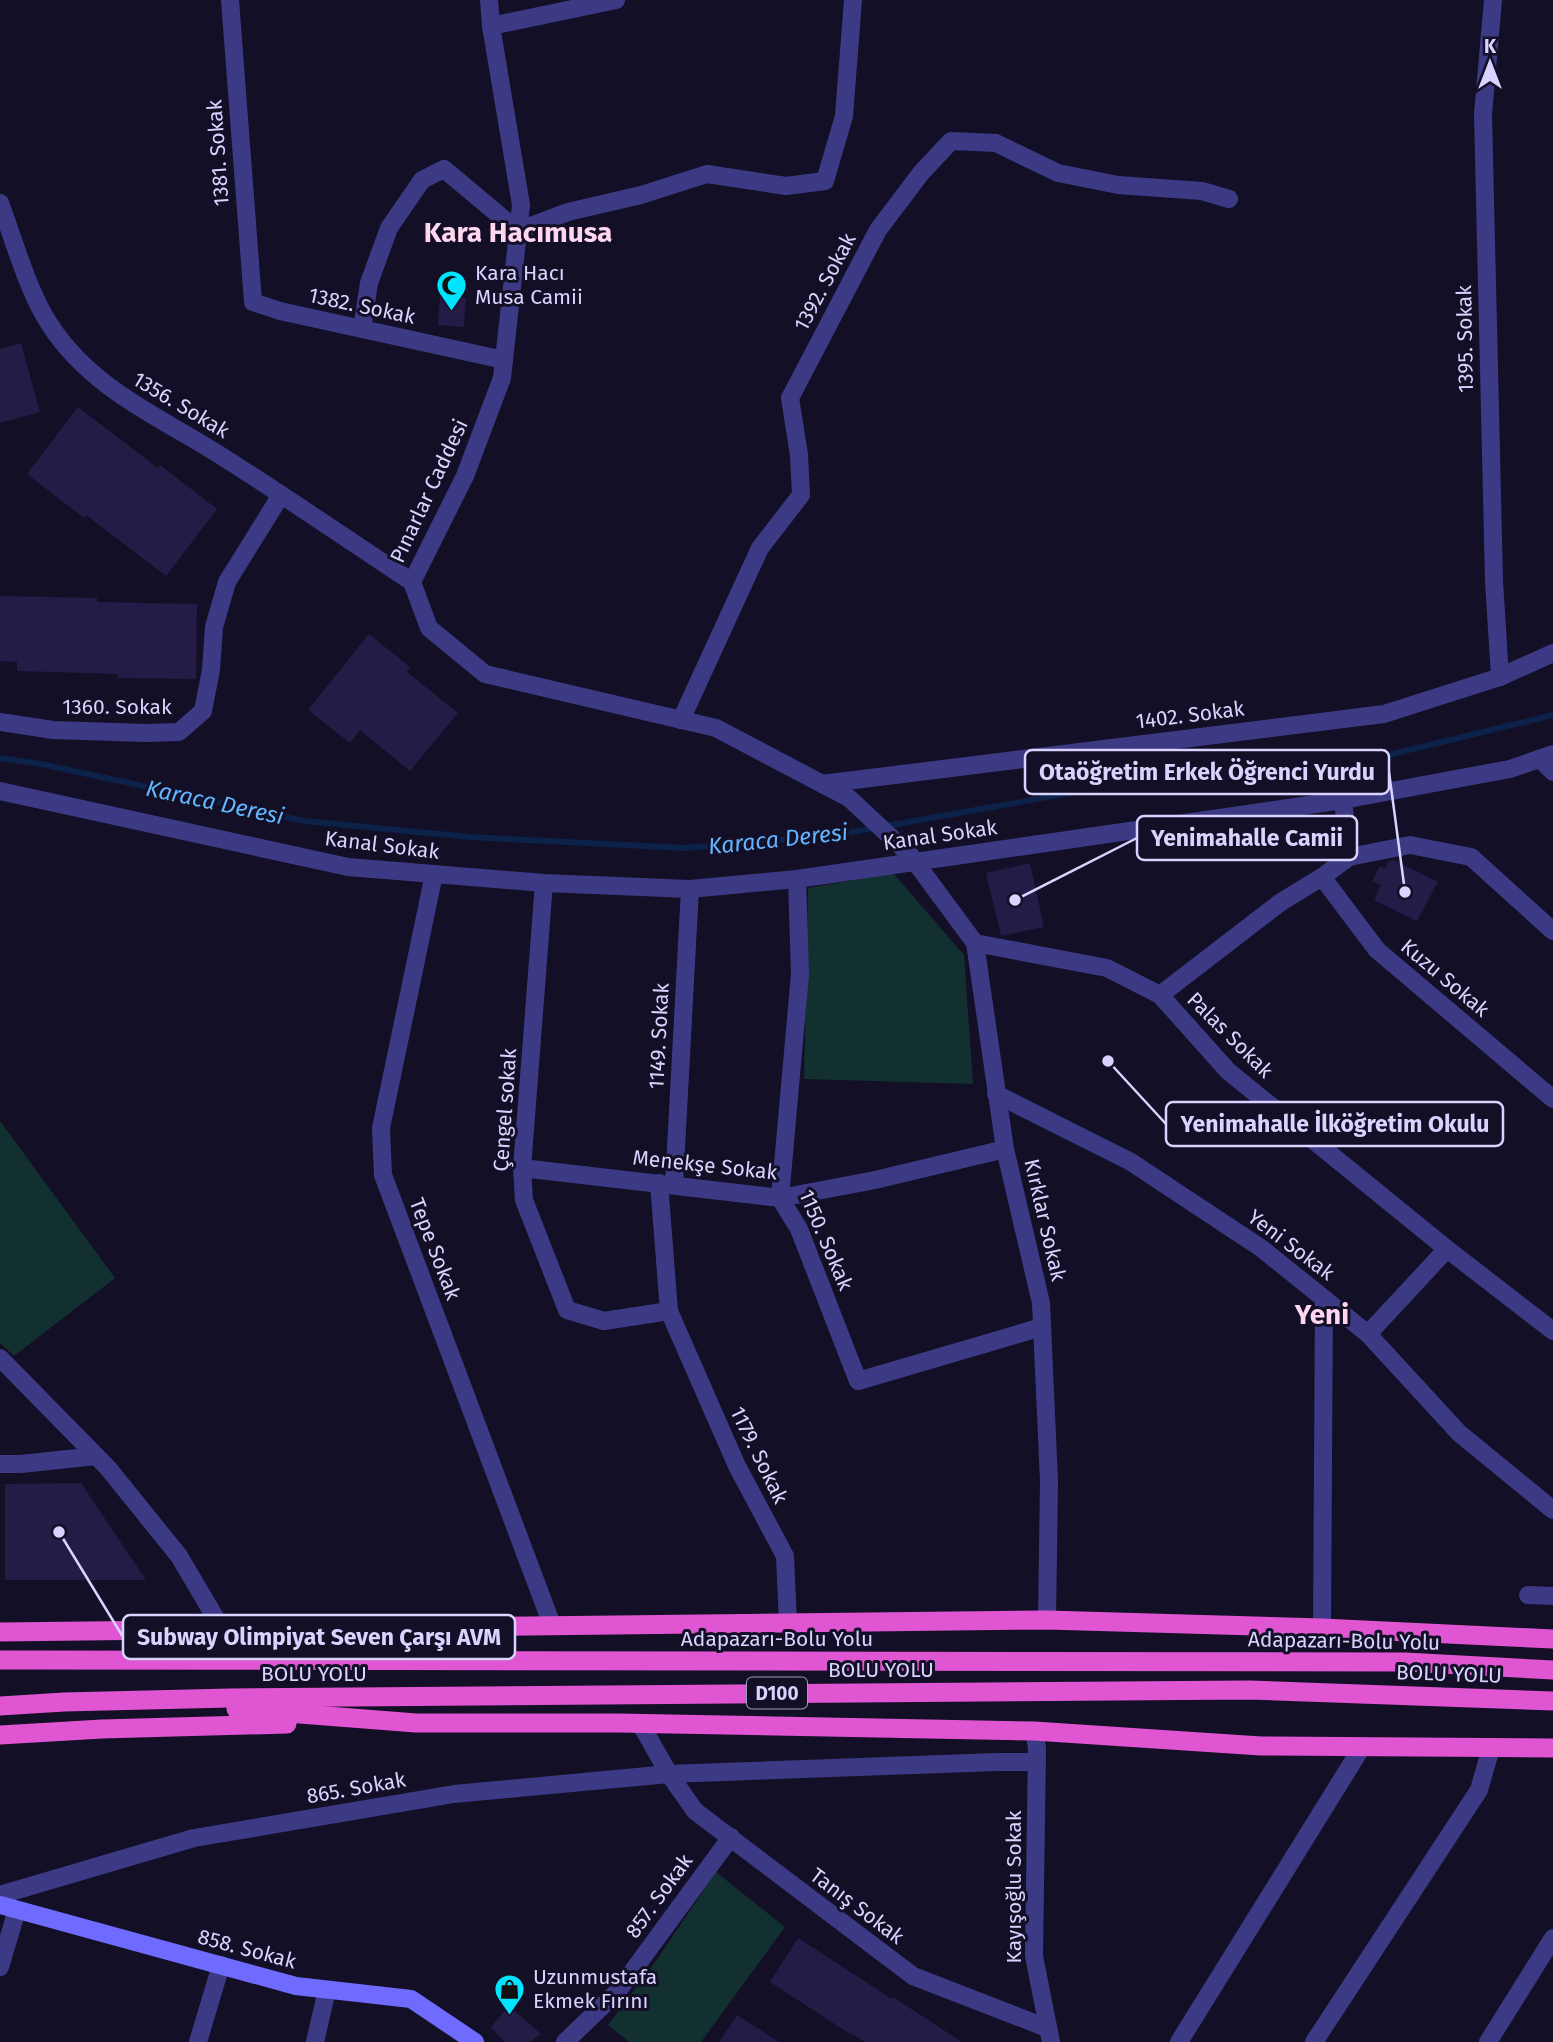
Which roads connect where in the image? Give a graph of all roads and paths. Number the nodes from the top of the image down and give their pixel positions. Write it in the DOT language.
graph roads {
  1 [pos="230,0"];
  2 [pos="489,0"];
  3 [pos="616,0"];
  4 [pos="853,0"];
  5 [pos="1493,0"];
  6 [pos="491,26"];
  7 [pos="1229,199"];
  8 [pos="0,202"];
  9 [pos="518,231"];
  10 [pos="253,302"];
  11 [pos="362,329"];
  12 [pos="504,360"];
  13 [pos="281,495"];
  14 [pos="412,582"];
  15 [pos="1553,653"];
  16 [pos="1500,677"];
  17 [pos="681,720"];
  18 [pos="0,722"];
  19 [pos="1549,762"];
  20 [pos="822,784"];
  21 [pos="0,791"];
  22 [pos="1343,800"];
  23 [pos="912,858"];
  24 [pos="1349,858"];
  25 [pos="434,874"];
  26 [pos="1322,877"];
  27 [pos="797,879"];
  28 [pos="544,883"];
  29 [pos="690,889"];
  30 [pos="1553,931"];
  31 [pos="975,943"];
  32 [pos="1160,995"];
  33 [pos="996,1094"];
  34 [pos="1553,1099"];
  35 [pos="1004,1149"];
  36 [pos="522,1168"];
  37 [pos="666,1184"];
  38 [pos="779,1198"];
  39 [pos="1447,1250"];
  40 [pos="1324,1298"];
  41 [pos="669,1311"];
  42 [pos="1042,1327"];
  43 [pos="1553,1331"];
  44 [pos="1368,1334"];
  45 [pos="0,1358"];
  46 [pos="96,1456"];
  47 [pos="0,1464"];
  48 [pos="1553,1510"];
  49 [pos="1528,1595"];
  50 [pos="1553,1596"];
  51 [pos="1047,1620"];
  52 [pos="788,1623"];
  53 [pos="552,1625"];
  54 [pos="412,1627"];
  55 [pos="1322,1628"];
  56 [pos="222,1629"];
  57 [pos="0,1632"];
  58 [pos="1553,1639"];
  59 [pos="0,1661"];
  60 [pos="154,1661"];
  61 [pos="1553,1670"];
  62 [pos="140,1700"];
  63 [pos="1553,1701"];
  64 [pos="0,1706"];
  65 [pos="505,1723"];
  66 [pos="640,1723"];
  67 [pos="1034,1731"];
  68 [pos="0,1735"];
  69 [pos="1362,1747"];
  70 [pos="1491,1748"];
  71 [pos="1553,1748"];
  72 [pos="1037,1762"];
  73 [pos="669,1774"];
  74 [pos="731,1836"];
  75 [pos="0,1895"];
  76 [pos="8,1908"];
  77 [pos="1553,1938"];
  78 [pos="221,1965"];
  79 [pos="0,1967"];
  80 [pos="327,1990"];
  81 [pos="1049,2035"];
  82 [pos="198,2042"];
  83 [pos="315,2042"];
  84 [pos="475,2042"];
  85 [pos="565,2042"];
  86 [pos="1179,2042"];
  87 [pos="1314,2042"];
  88 [pos="1488,2042"];
  1 -- 10 [label="street, 1381. Sokak"];
  2 -- 6 [label="street, Pınarlar Caddesi"];
  3 -- 6 [label="street"];
  4 -- 9 [label="street"];
  5 -- 16 [label="street, 1395. Sokak"];
  6 -- 9 [label="street, Pınarlar Caddesi"];
  7 -- 17 [label="street, 1392. Sokak"];
  8 -- 13 [label="street, 1356. Sokak"];
  9 -- 11 [label="street"];
  9 -- 12 [label="street, Pınarlar Caddesi"];
  10 -- 11 [label="street, 1382. Sokak"];
  11 -- 12 [label="street, 1382. Sokak"];
  12 -- 14 [label="street, Pınarlar Caddesi"];
  13 -- 14 [label="street, 1356. Sokak"];
  13 -- 18 [label="street, 1360. Sokak"];
  14 -- 17 [label="street, Pınarlar Caddesi"];
  15 -- 16 [label="street, 1402. Sokak"];
  16 -- 20 [label="street, 1402. Sokak"];
  17 -- 20 [label="street, Pınarlar Caddesi"];
  19 -- 22 [label="street, Kanal Sokak"];
  20 -- 23 [label="street, Pınarlar Caddesi"];
  21 -- 25 [label="street, Kanal Sokak"];
  22 -- 23 [label="street, Kanal Sokak"];
  22 -- 24 [label="street"];
  23 -- 27 [label="street, Kanal Sokak"];
  23 -- 31 [label="street, Kırklar Sokak"];
  24 -- 26 [label="street"];
  24 -- 30 [label="street"];
  25 -- 28 [label="street, Kanal Sokak"];
  25 -- 53 [label="street, Tepe Sokak"];
  26 -- 32 [label="street"];
  26 -- 34 [label="street, Kuzu Sokak"];
  27 -- 29 [label="street, Kanal Sokak"];
  27 -- 38 [label="street, 1150. Sokak"];
  28 -- 29 [label="street, Kanal Sokak"];
  28 -- 36 [label="street, Çengel sokak"];
  29 -- 37 [label="street, 1149. Sokak"];
  31 -- 32 [label="street, Palas Sokak"];
  31 -- 33 [label="street, Kırklar Sokak"];
  32 -- 39 [label="street, Palas Sokak"];
  33 -- 35 [label="street, Kırklar Sokak"];
  33 -- 40 [label="street, Yeni Sokak"];
  35 -- 38 [label="street, Menekşe Sokak"];
  35 -- 42 [label="street, Kırklar Sokak"];
  36 -- 37 [label="street, Menekşe Sokak"];
  36 -- 41 [label="street, Çengel sokak"];
  37 -- 38 [label="street, Menekşe Sokak"];
  37 -- 41 [label="street"];
  38 -- 42 [label="street, 1150. Sokak"];
  39 -- 43 [label="street, Palas Sokak"];
  39 -- 44 [label="street"];
  40 -- 44 [label="street, Yeni Sokak"];
  40 -- 55 [label="street"];
  41 -- 52 [label="street, 1179. Sokak"];
  42 -- 51 [label="street, Kırklar Sokak"];
  44 -- 48 [label="street, Yeni Sokak"];
  45 -- 46 [label="street"];
  46 -- 47 [label="street"];
  46 -- 56 [label="street"];
  49 -- 50 [label="street"];
  51 -- 52 [label="highway"];
  51 -- 55 [label="highway"];
  52 -- 53 [label="highway"];
  53 -- 54 [label="highway"];
  54 -- 56 [label="highway"];
  54 -- 60 [label="highway"];
  55 -- 58 [label="highway"];
  56 -- 57 [label="highway"];
  59 -- 60 [label="highway, Adapazarı-Bolu Yolu / D100"];
  60 -- 61 [label="highway, Adapazarı-Bolu Yolu / D100"];
  62 -- 63 [label="highway, BOLU YOLU / D100"];
  62 -- 64 [label="highway, BOLU YOLU / D100"];
  62 -- 65 [label="highway"];
  65 -- 66 [label="highway"];
  65 -- 68 [label="highway"];
  66 -- 67 [label="highway"];
  66 -- 73 [label="street"];
  67 -- 69 [label="highway"];
  67 -- 72 [label="street, Kayışoğlu Sokak"];
  69 -- 70 [label="highway"];
  69 -- 86 [label="street"];
  70 -- 71 [label="highway"];
  70 -- 87 [label="street"];
  72 -- 73 [label="street, 865. Sokak"];
  72 -- 81 [label="street, Kayışoğlu Sokak"];
  73 -- 74 [label="street, Tanış Sokak"];
  73 -- 75 [label="street, 865. Sokak"];
  74 -- 81 [label="street, Tanış Sokak"];
  74 -- 85 [label="street, 857. Sokak"];
  76 -- 78 [label="main road, 858. Sokak"];
  76 -- 79 [label="street"];
  77 -- 88 [label="street"];
  78 -- 80 [label="main road, 858. Sokak"];
  78 -- 82 [label="street"];
  80 -- 83 [label="street"];
  80 -- 84 [label="main road, 858. Sokak"];
}
